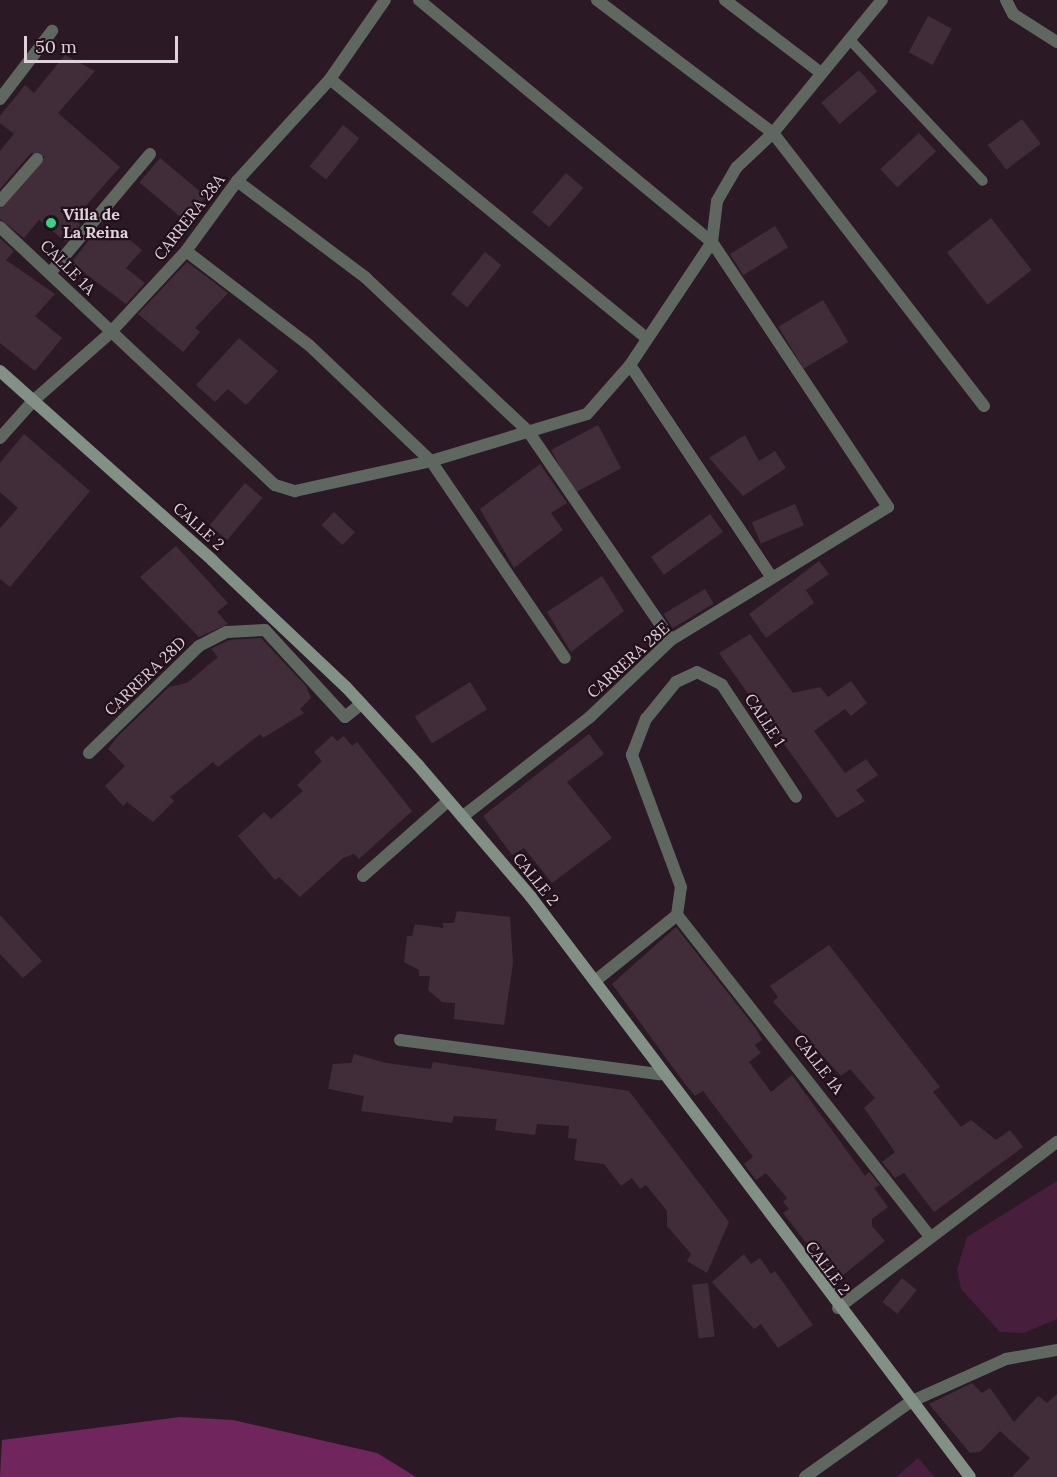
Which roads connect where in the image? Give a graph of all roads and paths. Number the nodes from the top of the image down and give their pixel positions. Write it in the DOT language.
graph roads {
  1 [pos="386,0"];
  2 [pos="418,0"];
  3 [pos="597,0"];
  4 [pos="725,0"];
  5 [pos="882,0"];
  6 [pos="1006,0"];
  7 [pos="52,32"];
  8 [pos="851,41"];
  9 [pos="1057,42"];
  10 [pos="819,72"];
  11 [pos="330,79"];
  12 [pos="0,99"];
  13 [pos="773,133"];
  14 [pos="150,154"];
  15 [pos="37,159"];
  16 [pos="237,181"];
  17 [pos="983,181"];
  18 [pos="0,201"];
  19 [pos="0,227"];
  20 [pos="712,242"];
  21 [pos="186,251"];
  22 [pos="51,272"];
  23 [pos="110,334"];
  24 [pos="646,338"];
  25 [pos="630,365"];
  26 [pos="0,371"];
  27 [pos="33,401"];
  28 [pos="984,406"];
  29 [pos="528,431"];
  30 [pos="0,438"];
  31 [pos="430,461"];
  32 [pos="770,575"];
  33 [pos="671,640"];
  34 [pos="566,658"];
  35 [pos="346,687"];
  36 [pos="330,700"];
  37 [pos="361,704"];
  38 [pos="89,753"];
  39 [pos="796,796"];
  40 [pos="448,801"];
  41 [pos="462,817"];
  42 [pos="363,876"];
  43 [pos="677,915"];
  44 [pos="594,981"];
  45 [pos="400,1040"];
  46 [pos="660,1074"];
  47 [pos="1057,1143"];
  48 [pos="930,1236"];
  49 [pos="838,1308"];
  50 [pos="1057,1350"];
  51 [pos="910,1402"];
  52 [pos="805,1477"];
  53 [pos="970,1477"];
  1 -- 11 [label="street, CARRERA 28A"];
  2 -- 20 [label="street"];
  3 -- 13 [label="street"];
  4 -- 10 [label="street"];
  5 -- 8 [label="street"];
  6 -- 9 [label="street"];
  7 -- 12 [label="street"];
  8 -- 10 [label="street"];
  8 -- 17 [label="lane"];
  10 -- 13 [label="street"];
  11 -- 16 [label="street, CARRERA 28A"];
  11 -- 24 [label="street"];
  13 -- 20 [label="street"];
  13 -- 28 [label="street"];
  14 -- 22 [label="street"];
  15 -- 18 [label="street"];
  16 -- 21 [label="street, CARRERA 28A"];
  16 -- 29 [label="street"];
  19 -- 22 [label="street, CALLE 1A"];
  20 -- 24 [label="street"];
  20 -- 32 [label="street, CARRERA 28E"];
  21 -- 23 [label="street, CARRERA 28A"];
  21 -- 31 [label="street"];
  22 -- 23 [label="street, CALLE 1A"];
  23 -- 27 [label="street, CARRERA 28A"];
  23 -- 31 [label="street, CALLE 1A"];
  24 -- 25 [label="street"];
  25 -- 29 [label="street"];
  25 -- 32 [label="street"];
  26 -- 27 [label="street, CALLE 2"];
  27 -- 30 [label="street, CARRERA 28A"];
  27 -- 35 [label="street, CALLE 2"];
  29 -- 31 [label="street"];
  29 -- 33 [label="street"];
  31 -- 34 [label="street"];
  32 -- 33 [label="street, CARRERA 28E"];
  33 -- 41 [label="street, CARRERA 28E"];
  35 -- 36 [label="street"];
  35 -- 37 [label="street, CALLE 2"];
  36 -- 37 [label="street"];
  36 -- 38 [label="street, CARRERA 28D"];
  37 -- 40 [label="street, CALLE 2"];
  39 -- 43 [label="street, CALLE 1"];
  40 -- 41 [label="street, CALLE 2"];
  40 -- 42 [label="street"];
  41 -- 44 [label="street, CALLE 2"];
  43 -- 44 [label="street"];
  43 -- 48 [label="street, CALLE 1A"];
  44 -- 46 [label="street, CALLE 2"];
  45 -- 46 [label="street"];
  46 -- 49 [label="street, CALLE 2"];
  47 -- 48 [label="street"];
  48 -- 49 [label="street"];
  49 -- 51 [label="street, CALLE 2"];
  50 -- 51 [label="street"];
  51 -- 52 [label="street"];
  51 -- 53 [label="street, CALLE 2"];
}
